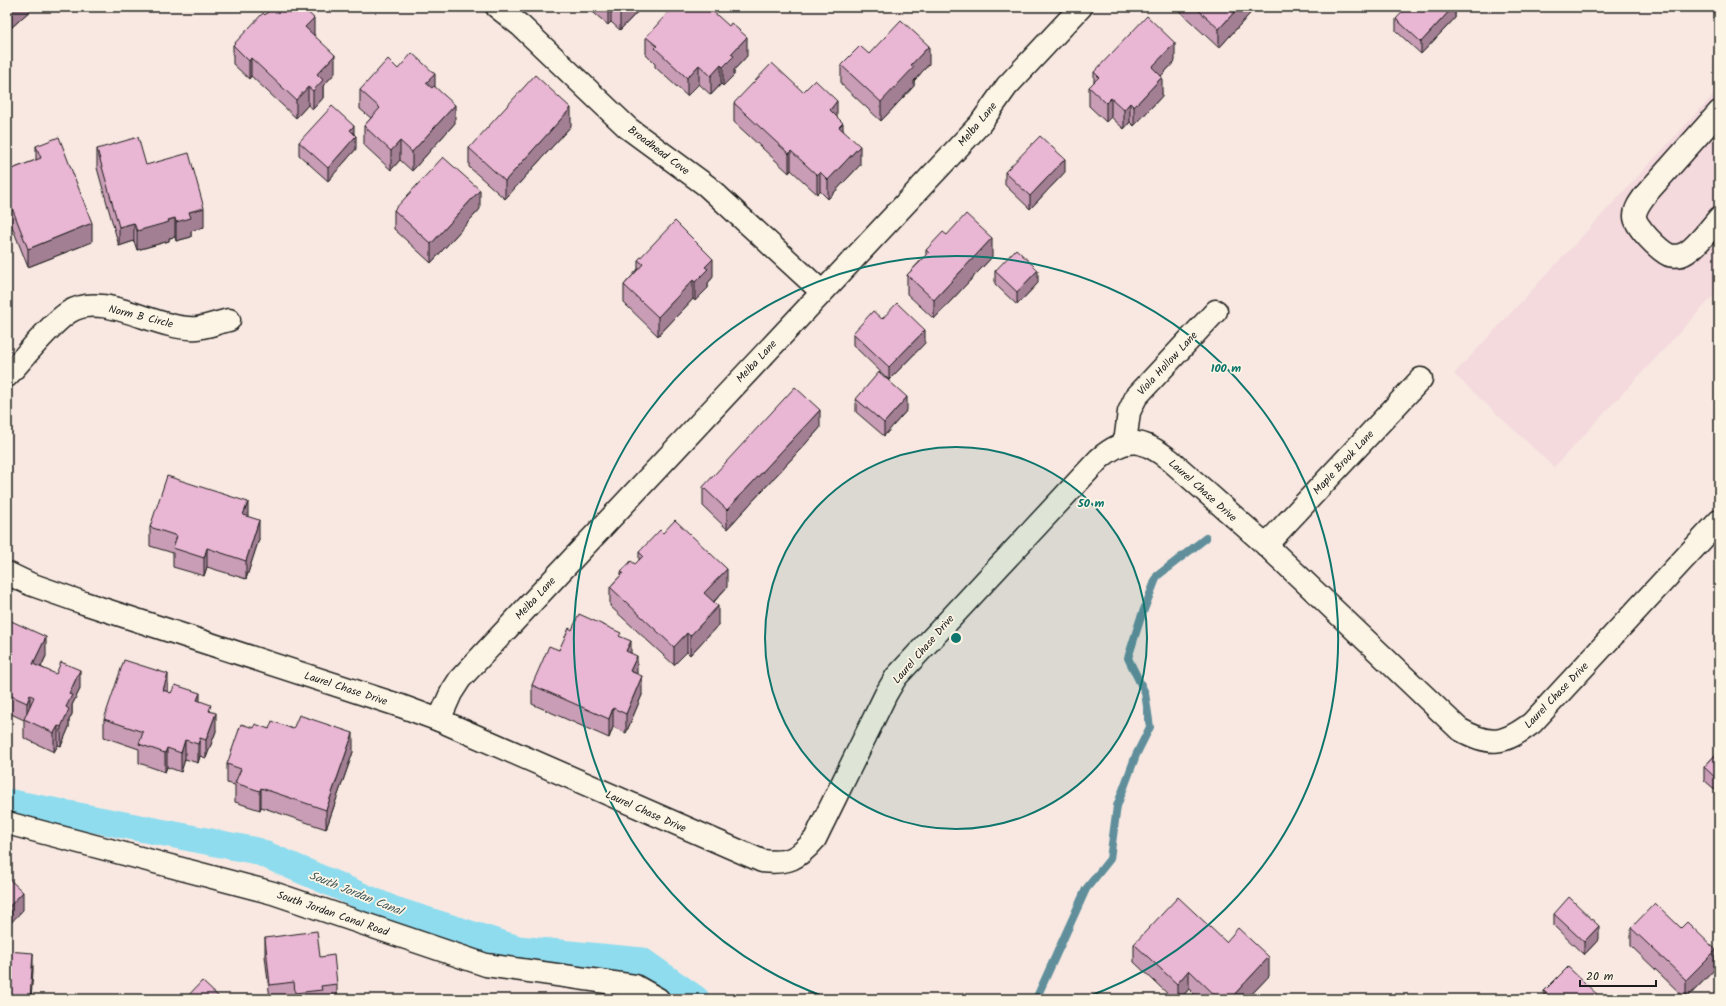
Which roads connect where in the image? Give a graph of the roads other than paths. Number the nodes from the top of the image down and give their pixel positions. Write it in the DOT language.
graph roads {
  1 [pos="497,7"];
  2 [pos="1081,7"];
  3 [pos="1719,112"];
  4 [pos="1719,218"];
  5 [pos="821,291"];
  6 [pos="1216,311"];
  7 [pos="229,320"];
  8 [pos="7,376"];
  9 [pos="1421,379"];
  10 [pos="1126,444"];
  11 [pos="1719,521"];
  12 [pos="1266,545"];
  13 [pos="7,573"];
  14 [pos="439,720"];
  15 [pos="7,823"];
  16 [pos="658,999"];
  1 -- 5 [label="street, Broadhead Cove"];
  2 -- 5 [label="street, Melba Lane"];
  3 -- 4 [label="street"];
  5 -- 14 [label="street, Melba Lane"];
  6 -- 10 [label="street, Viola Hollow Lane"];
  7 -- 8 [label="street, Norm B Circle"];
  9 -- 12 [label="street, Maple Brook Lane"];
  10 -- 12 [label="street, Laurel Chase Drive"];
  10 -- 14 [label="street, Laurel Chase Drive"];
  11 -- 12 [label="street, Laurel Chase Drive"];
  13 -- 14 [label="street, Laurel Chase Drive"];
  15 -- 16 [label="street, South Jordan Canal Road"];
}
